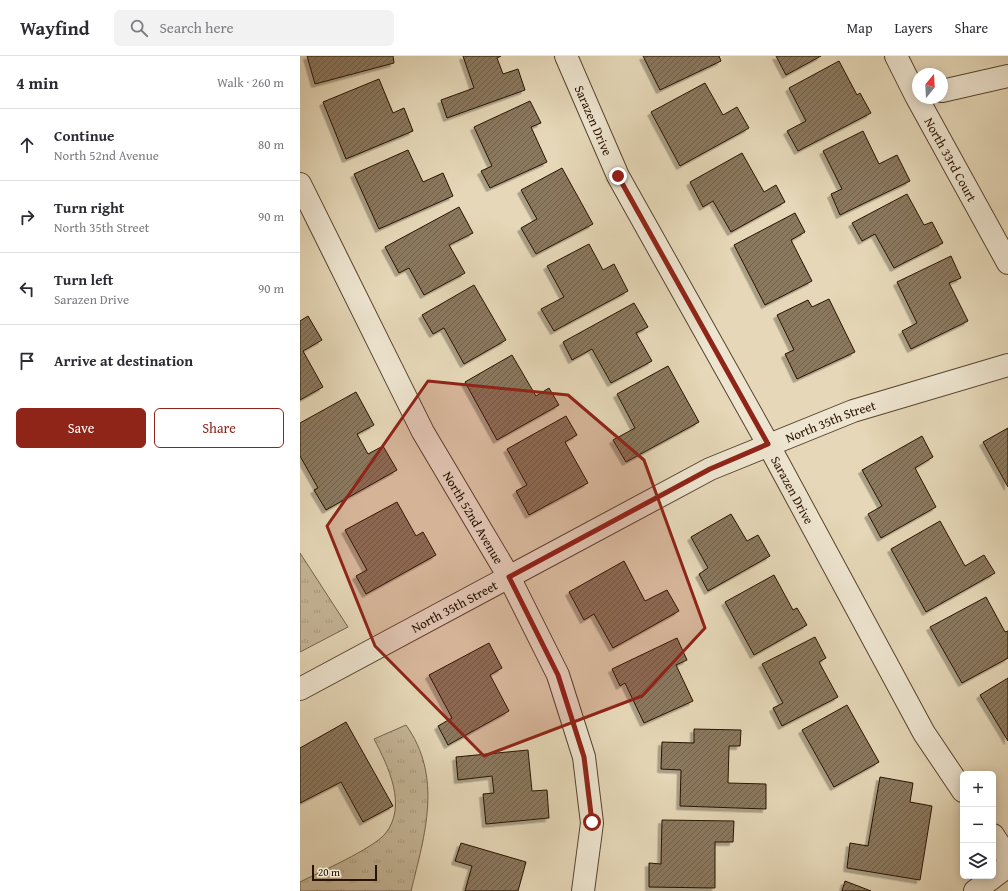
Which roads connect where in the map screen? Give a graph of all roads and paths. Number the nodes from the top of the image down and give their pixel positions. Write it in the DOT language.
graph roads {
  1 [pos="566,56"];
  2 [pos="896,56"];
  3 [pos="1008,76"];
  4 [pos="912,86"];
  5 [pos="948,90"];
  6 [pos="921,104"];
  7 [pos="300,184"];
  8 [pos="1008,263"];
  9 [pos="1008,365"];
  10 [pos="768,444"];
  11 [pos="509,577"];
  12 [pos="300,689"];
  13 [pos="960,787"];
  14 [pos="996,840"];
  15 [pos="1008,858"];
  16 [pos="1008,866"];
  17 [pos="583,891"];
  18 [pos="975,891"];
  1 -- 10 [label="street, Sarazen Drive"];
  2 -- 4 [label="street, North 33rd Court"];
  3 -- 5 [label="street"];
  6 -- 8 [label="street, North 33rd Court"];
  7 -- 11 [label="street, North 52nd Avenue"];
  9 -- 10 [label="street, North 35th Street"];
  10 -- 11 [label="street, North 35th Street"];
  10 -- 13 [label="street, Sarazen Drive"];
  11 -- 12 [label="street, North 35th Street"];
  11 -- 17 [label="street, North 52nd Avenue"];
  14 -- 15 [label="street"];
  16 -- 18 [label="street"];
}
